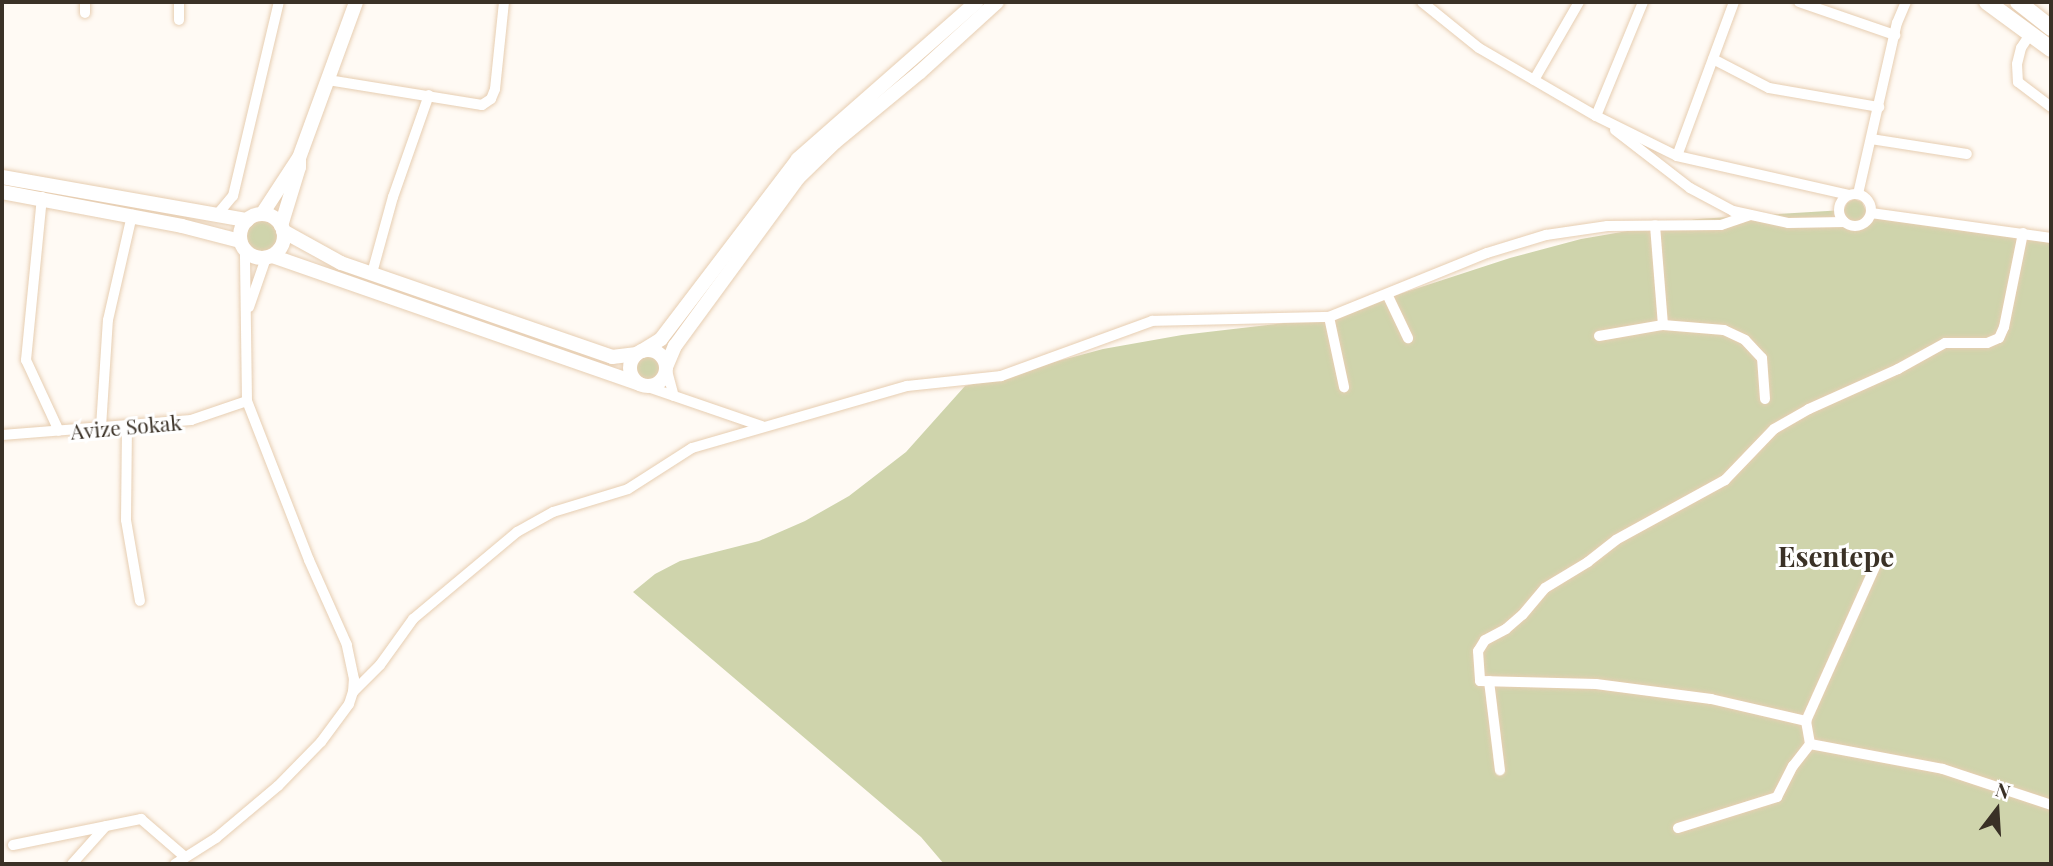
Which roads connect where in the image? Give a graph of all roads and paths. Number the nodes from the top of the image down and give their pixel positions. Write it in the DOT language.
graph roads {
  1 [pos="179,2"];
  2 [pos="279,2"];
  3 [pos="356,2"];
  4 [pos="504,2"];
  5 [pos="977,2"];
  6 [pos="997,2"];
  7 [pos="1422,2"];
  8 [pos="1578,2"];
  9 [pos="1643,2"];
  10 [pos="1734,2"];
  11 [pos="1799,2"];
  12 [pos="1906,2"];
  13 [pos="1987,2"];
  14 [pos="2018,2"];
  15 [pos="179,20"];
  16 [pos="2051,28"];
  17 [pos="2031,33"];
  18 [pos="1895,35"];
  19 [pos="2051,49"];
  20 [pos="1713,59"];
  21 [pos="328,80"];
  22 [pos="1534,80"];
  23 [pos="429,95"];
  24 [pos="1879,107"];
  25 [pos="2051,107"];
  26 [pos="1596,116"];
  27 [pos="1871,139"];
  28 [pos="1967,153"];
  29 [pos="1677,156"];
  30 [pos="299,158"];
  31 [pos="2,177"];
  32 [pos="2,192"];
  33 [pos="1853,194"];
  34 [pos="42,197"];
  35 [pos="1871,212"];
  36 [pos="262,214"];
  37 [pos="132,215"];
  38 [pos="1750,215"];
  39 [pos="216,216"];
  40 [pos="247,220"];
  41 [pos="1844,222"];
  42 [pos="1655,226"];
  43 [pos="282,229"];
  44 [pos="2023,233"];
  45 [pos="2051,238"];
  46 [pos="243,246"];
  47 [pos="269,257"];
  48 [pos="372,273"];
  49 [pos="1387,294"];
  50 [pos="246,317"];
  51 [pos="1329,317"];
  52 [pos="1663,325"];
  53 [pos="1599,336"];
  54 [pos="1408,338"];
  55 [pos="640,352"];
  56 [pos="666,367"];
  57 [pos="642,385"];
  58 [pos="1344,387"];
  59 [pos="674,396"];
  60 [pos="1765,399"];
  61 [pos="247,401"];
  62 [pos="127,425"];
  63 [pos="762,426"];
  64 [pos="101,427"];
  65 [pos="58,432"];
  66 [pos="2,435"];
  67 [pos="1878,558"];
  68 [pos="140,601"];
  69 [pos="1489,681"];
  70 [pos="354,692"];
  71 [pos="1805,722"];
  72 [pos="1810,744"];
  73 [pos="1500,770"];
  74 [pos="2051,805"];
  75 [pos="106,826"];
  76 [pos="1678,828"];
  77 [pos="13,845"];
  78 [pos="185,858"];
  79 [pos="72,864"];
  80 [pos="175,864"];
  1 -- 15 [label="street"];
  2 -- 39 [label="street"];
  3 -- 21 [label="street"];
  4 -- 23 [label="street"];
  5 -- 55 [label="street"];
  6 -- 56 [label="street"];
  7 -- 22 [label="street"];
  8 -- 22 [label="street"];
  9 -- 26 [label="street"];
  10 -- 20 [label="street"];
  11 -- 18 [label="street"];
  12 -- 18 [label="street"];
  13 -- 17 [label="main road"];
  14 -- 16 [label="main road"];
  17 -- 19 [label="main road"];
  17 -- 25 [label="street"];
  18 -- 24 [label="street"];
  20 -- 24 [label="street"];
  20 -- 29 [label="street"];
  21 -- 23 [label="street"];
  21 -- 30 [label="street"];
  22 -- 26 [label="street"];
  23 -- 48 [label="street"];
  24 -- 27 [label="street"];
  26 -- 29 [label="street"];
  26 -- 38 [label="street"];
  27 -- 28 [label="street"];
  27 -- 33 [label="street"];
  29 -- 33 [label="street"];
  30 -- 36 [label="street"];
  30 -- 43 [label="street"];
  31 -- 39 [label="street"];
  32 -- 34 [label="street"];
  33 -- 35 [label="street"];
  33 -- 41 [label="street"];
  34 -- 37 [label="street"];
  34 -- 65 [label="street"];
  35 -- 41 [label="street"];
  35 -- 44 [label="street"];
  36 -- 40 [label="street"];
  36 -- 43 [label="street"];
  37 -- 46 [label="street"];
  37 -- 64 [label="street"];
  38 -- 41 [label="street"];
  38 -- 42 [label="street"];
  39 -- 40 [label="street"];
  40 -- 46 [label="street"];
  42 -- 49 [label="street"];
  42 -- 52 [label="street"];
  43 -- 47 [label="street"];
  43 -- 48 [label="street"];
  44 -- 45 [label="street"];
  44 -- 69 [label="street"];
  46 -- 47 [label="street"];
  46 -- 50 [label="street"];
  47 -- 50 [label="street"];
  47 -- 57 [label="street"];
  48 -- 55 [label="street"];
  49 -- 51 [label="street"];
  49 -- 54 [label="street"];
  50 -- 61 [label="street"];
  51 -- 58 [label="street"];
  51 -- 63 [label="street"];
  52 -- 53 [label="street"];
  52 -- 60 [label="street"];
  55 -- 56 [label="street"];
  55 -- 57 [label="street"];
  56 -- 57 [label="street"];
  56 -- 59 [label="street"];
  57 -- 59 [label="street"];
  59 -- 63 [label="street"];
  61 -- 62 [label="street, Avize Sokak"];
  61 -- 70 [label="street"];
  62 -- 64 [label="street, Avize Sokak"];
  62 -- 68 [label="street"];
  63 -- 70 [label="street"];
  64 -- 65 [label="street, Avize Sokak"];
  65 -- 66 [label="street, Avize Sokak"];
  67 -- 71 [label="street"];
  69 -- 71 [label="street"];
  69 -- 73 [label="street"];
  70 -- 78 [label="street"];
  71 -- 72 [label="street"];
  72 -- 74 [label="street"];
  72 -- 76 [label="street"];
  75 -- 77 [label="street"];
  75 -- 78 [label="street"];
  75 -- 79 [label="street"];
  78 -- 80 [label="street"];
}
